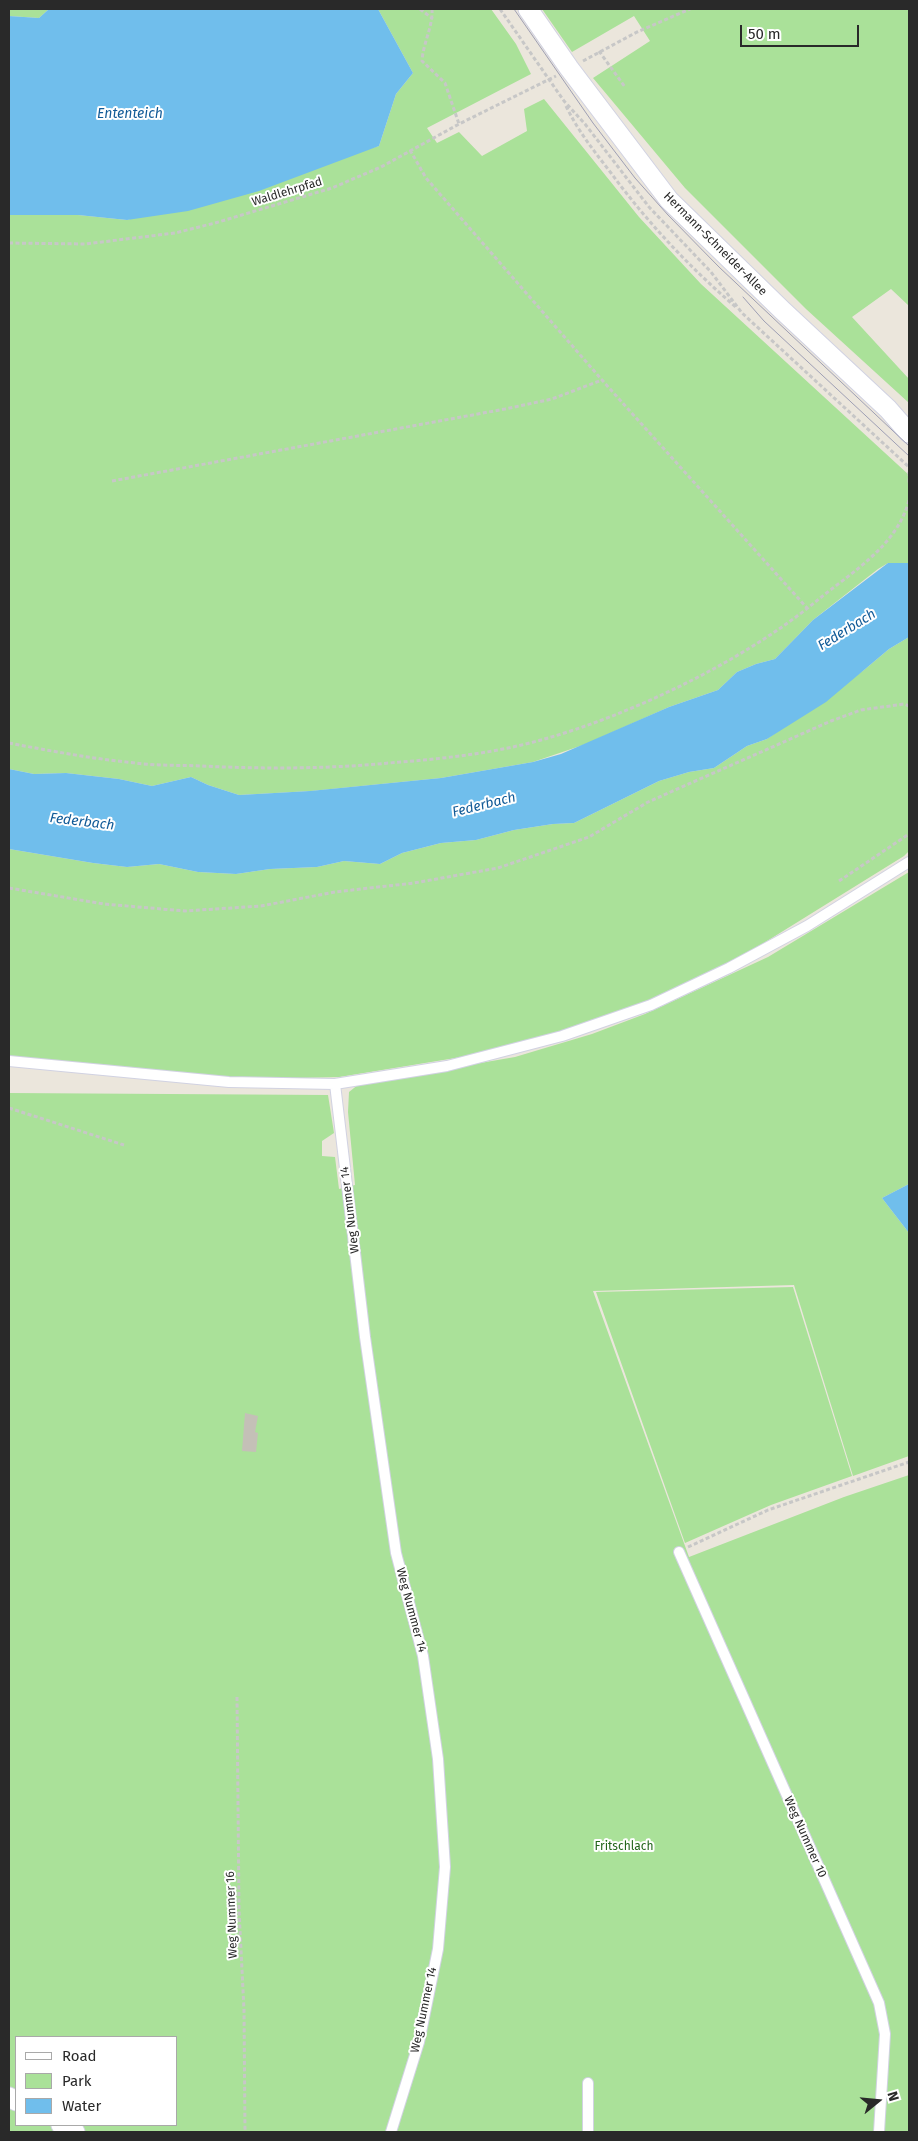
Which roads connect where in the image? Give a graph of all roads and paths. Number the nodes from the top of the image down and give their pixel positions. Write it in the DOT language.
graph roads {
  1 [pos="420,9"];
  2 [pos="432,9"];
  3 [pos="500,9"];
  4 [pos="528,9"];
  5 [pos="690,9"];
  6 [pos="433,19"];
  7 [pos="599,52"];
  8 [pos="569,68"];
  9 [pos="549,81"];
  10 [pos="624,87"];
  11 [pos="564,101"];
  12 [pos="459,124"];
  13 [pos="410,150"];
  14 [pos="9,243"];
  15 [pos="742,313"];
  16 [pos="602,380"];
  17 [pos="909,433"];
  18 [pos="909,467"];
  19 [pos="909,472"];
  20 [pos="112,481"];
  21 [pos="909,484"];
  22 [pos="909,500"];
  23 [pos="807,608"];
  24 [pos="909,706"];
  25 [pos="9,743"];
  26 [pos="909,834"];
  27 [pos="909,862"];
  28 [pos="839,881"];
  29 [pos="9,888"];
  30 [pos="9,1060"];
  31 [pos="336,1084"];
  32 [pos="9,1108"];
  33 [pos="124,1145"];
  34 [pos="909,1462"];
  35 [pos="679,1552"];
  36 [pos="237,1697"];
  37 [pos="588,2083"];
  38 [pos="63,2126"];
  39 [pos="75,2132"];
  40 [pos="245,2132"];
  41 [pos="391,2132"];
  42 [pos="588,2132"];
  43 [pos="879,2132"];
  1 -- 6 [label="path"];
  2 -- 6 [label="path"];
  3 -- 9 [label="path"];
  4 -- 8 [label="street, Hermann-Schneider-Allee"];
  5 -- 7 [label="path"];
  6 -- 12 [label="path"];
  7 -- 8 [label="path"];
  7 -- 10 [label="path"];
  8 -- 17 [label="street, Hermann-Schneider-Allee"];
  9 -- 11 [label="path"];
  9 -- 12 [label="path, Waldlehrpfad"];
  11 -- 15 [label="path"];
  11 -- 15 [label="path"];
  12 -- 13 [label="path, Waldlehrpfad"];
  13 -- 14 [label="path, Waldlehrpfad"];
  13 -- 16 [label="path"];
  15 -- 18 [label="path"];
  16 -- 20 [label="path"];
  16 -- 23 [label="path"];
  19 -- 21 [label="path"];
  22 -- 23 [label="path"];
  23 -- 25 [label="path"];
  24 -- 29 [label="path"];
  26 -- 28 [label="path"];
  27 -- 31 [label="lane"];
  30 -- 31 [label="lane"];
  31 -- 41 [label="lane, Weg Nummer 14"];
  32 -- 33 [label="path"];
  34 -- 35 [label="path"];
  35 -- 43 [label="lane, Weg Nummer 10"];
  36 -- 40 [label="path, Weg Nummer 16"];
  37 -- 42 [label="lane"];
  38 -- 39 [label="street"];
}
